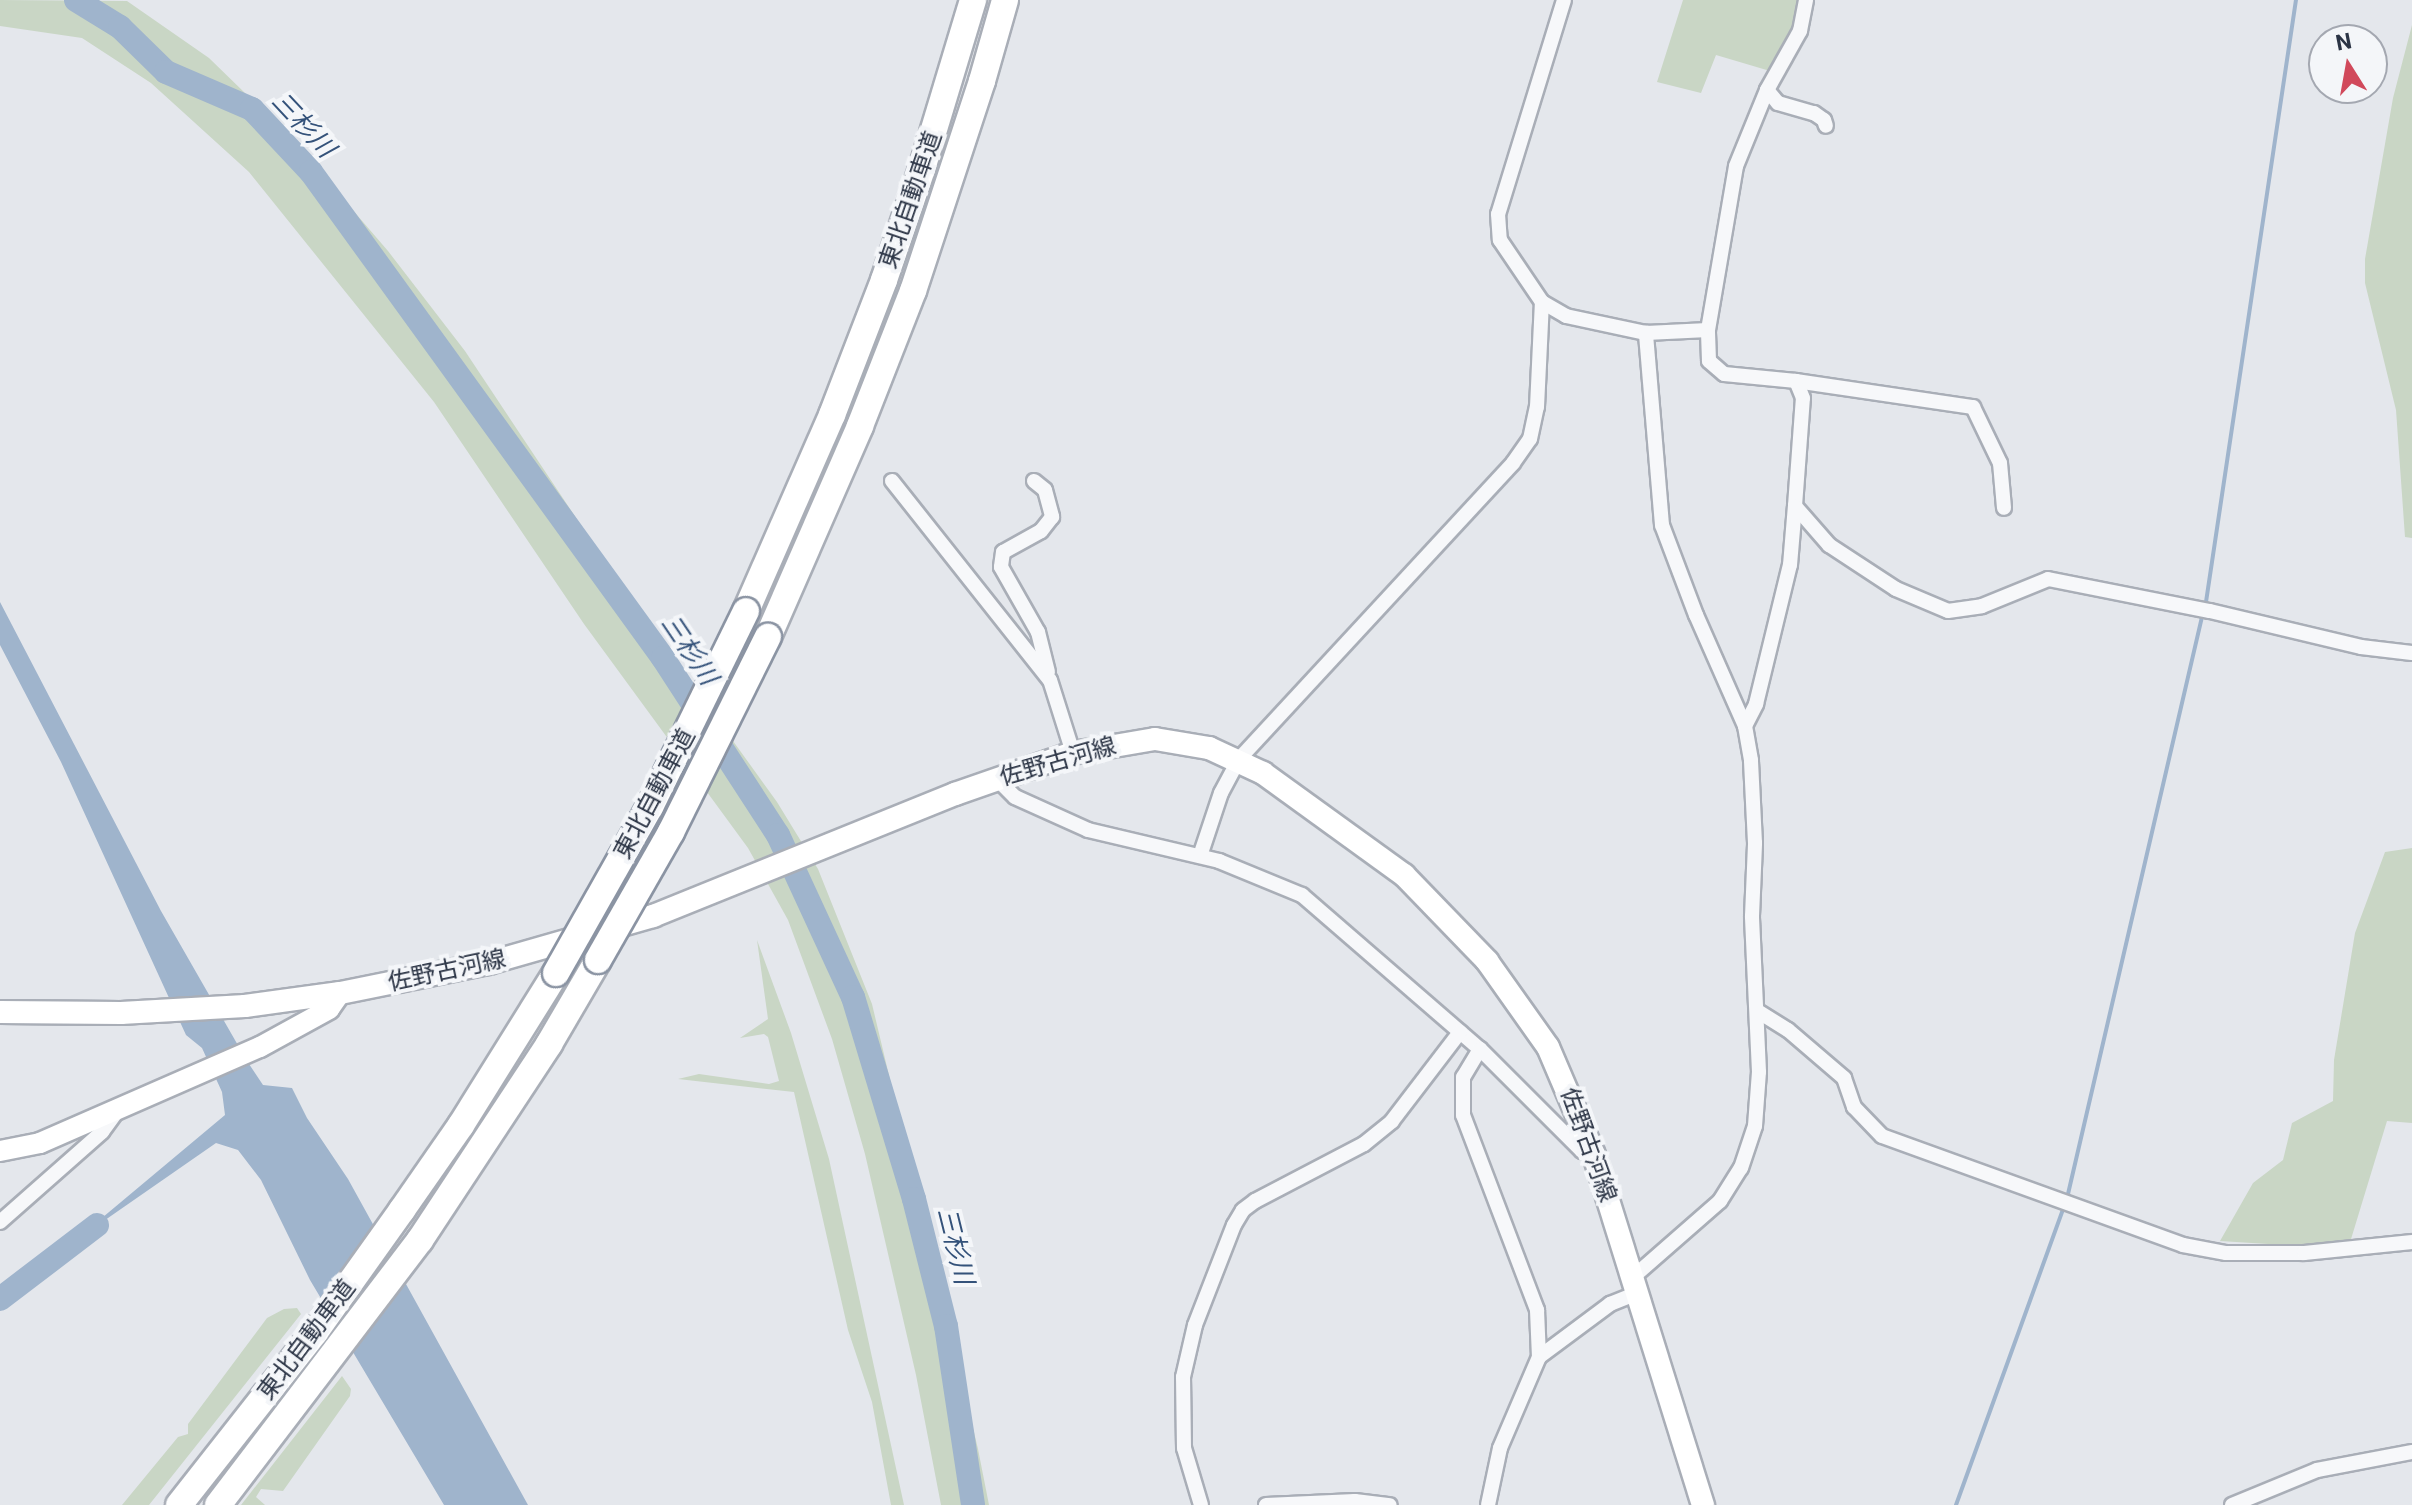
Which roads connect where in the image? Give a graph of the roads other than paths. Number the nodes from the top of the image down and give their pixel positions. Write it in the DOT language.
graph roads {
  1 [pos="973,0"];
  2 [pos="1005,0"];
  3 [pos="1564,0"];
  4 [pos="1806,0"];
  5 [pos="1767,90"];
  6 [pos="1826,126"];
  7 [pos="1542,302"];
  8 [pos="1708,330"];
  9 [pos="1646,333"];
  10 [pos="1796,381"];
  11 [pos="892,481"];
  12 [pos="1034,481"];
  13 [pos="1795,506"];
  14 [pos="2004,508"];
  15 [pos="2412,653"];
  16 [pos="1050,680"];
  17 [pos="1745,726"];
  18 [pos="1073,753"];
  19 [pos="1239,759"];
  20 [pos="997,779"];
  21 [pos="1200,856"];
  22 [pos="340,993"];
  23 [pos="0,1012"];
  24 [pos="1759,1012"];
  25 [pos="1460,1032"];
  26 [pos="1480,1049"];
  27 [pos="117,1111"];
  28 [pos="0,1151"];
  29 [pos="1594,1155"];
  30 [pos="0,1222"];
  31 [pos="2412,1242"];
  32 [pos="1634,1286"];
  33 [pos="1539,1357"];
  34 [pos="2412,1452"];
  35 [pos="179,1505"];
  36 [pos="218,1505"];
  37 [pos="1201,1505"];
  38 [pos="1266,1505"];
  39 [pos="1390,1505"];
  40 [pos="1488,1505"];
  41 [pos="1703,1505"];
  42 [pos="2232,1505"];
  1 -- 35 [label="highway, 東北自動車道, bridge"];
  2 -- 36 [label="highway, 東北自動車道, bridge"];
  3 -- 7 [label="street"];
  4 -- 5 [label="street"];
  5 -- 6 [label="street"];
  5 -- 8 [label="street"];
  7 -- 9 [label="street"];
  7 -- 19 [label="street"];
  8 -- 9 [label="street"];
  8 -- 10 [label="street"];
  9 -- 17 [label="street"];
  10 -- 13 [label="street"];
  10 -- 14 [label="street"];
  11 -- 16 [label="street"];
  12 -- 16 [label="street"];
  13 -- 15 [label="street"];
  13 -- 17 [label="street"];
  16 -- 18 [label="street"];
  17 -- 24 [label="street"];
  18 -- 19 [label="main road, 佐野古河線"];
  18 -- 20 [label="main road, 佐野古河線"];
  19 -- 21 [label="street"];
  19 -- 29 [label="main road, 佐野古河線"];
  20 -- 21 [label="street"];
  20 -- 22 [label="main road, 佐野古河線"];
  21 -- 25 [label="street"];
  22 -- 23 [label="main road, 佐野古河線"];
  22 -- 27 [label="street"];
  24 -- 31 [label="street"];
  24 -- 32 [label="street"];
  25 -- 26 [label="street"];
  25 -- 37 [label="street"];
  26 -- 29 [label="street"];
  26 -- 33 [label="street"];
  27 -- 28 [label="street"];
  27 -- 30 [label="street"];
  29 -- 32 [label="main road, 佐野古河線"];
  32 -- 33 [label="street"];
  32 -- 41 [label="main road, 佐野古河線"];
  33 -- 40 [label="street"];
  34 -- 42 [label="street"];
  38 -- 39 [label="street"];
}
